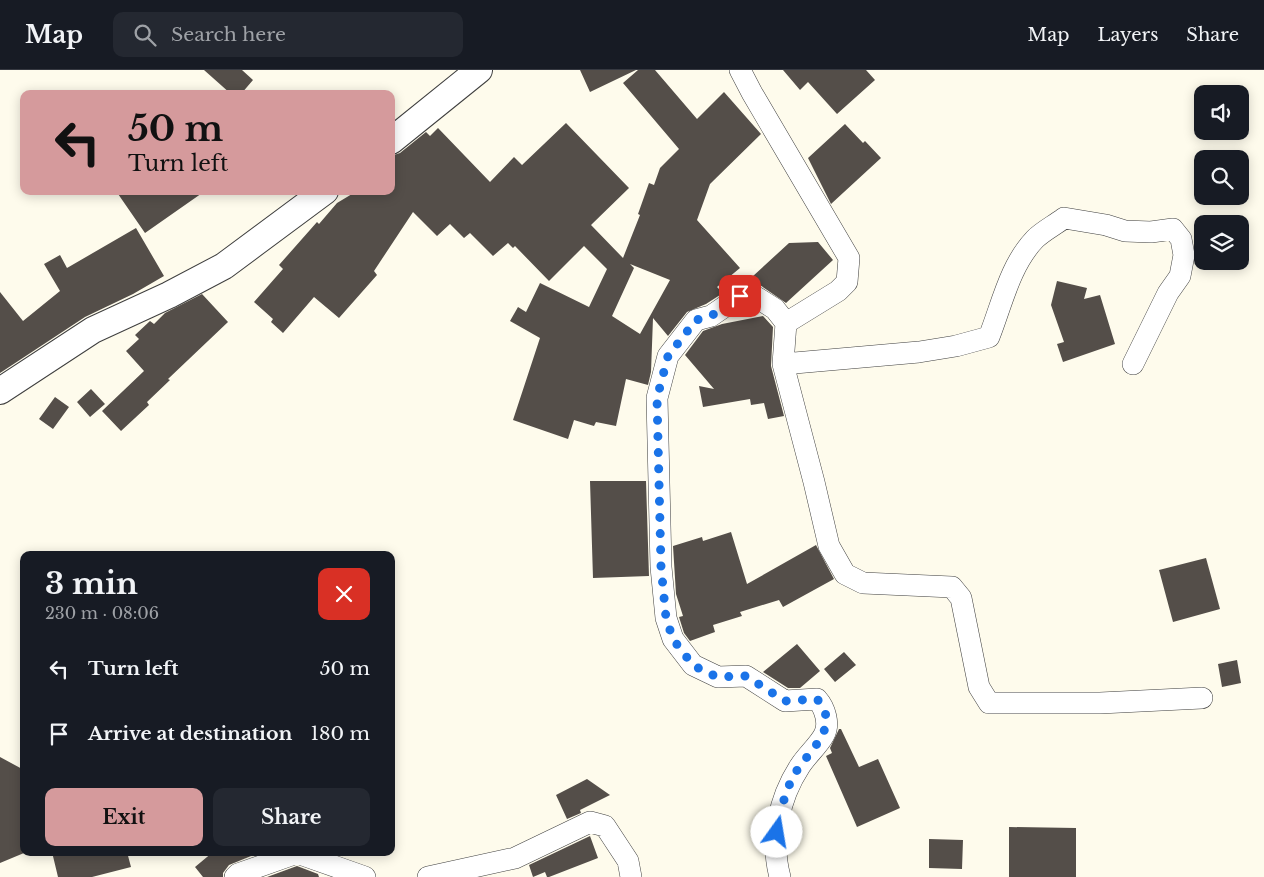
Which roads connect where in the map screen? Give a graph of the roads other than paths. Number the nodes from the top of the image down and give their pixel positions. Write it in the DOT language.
graph roads {
  1 [pos="479,70"];
  2 [pos="740,70"];
  3 [pos="395,138"];
  4 [pos="320,195"];
  5 [pos="786,323"];
  6 [pos="783,364"];
  7 [pos="1133,364"];
  8 [pos="0,390"];
  9 [pos="1202,698"];
  10 [pos="289,856"];
  11 [pos="306,856"];
  12 [pos="235,877"];
  13 [pos="365,877"];
  14 [pos="428,877"];
  15 [pos="631,877"];
  16 [pos="780,877"];
  1 -- 3 [label="street"];
  2 -- 5 [label="street"];
  4 -- 8 [label="street"];
  5 -- 6 [label="street"];
  5 -- 16 [label="street"];
  6 -- 7 [label="street"];
  6 -- 9 [label="street"];
  10 -- 12 [label="street"];
  11 -- 13 [label="street"];
  14 -- 15 [label="street"];
}
